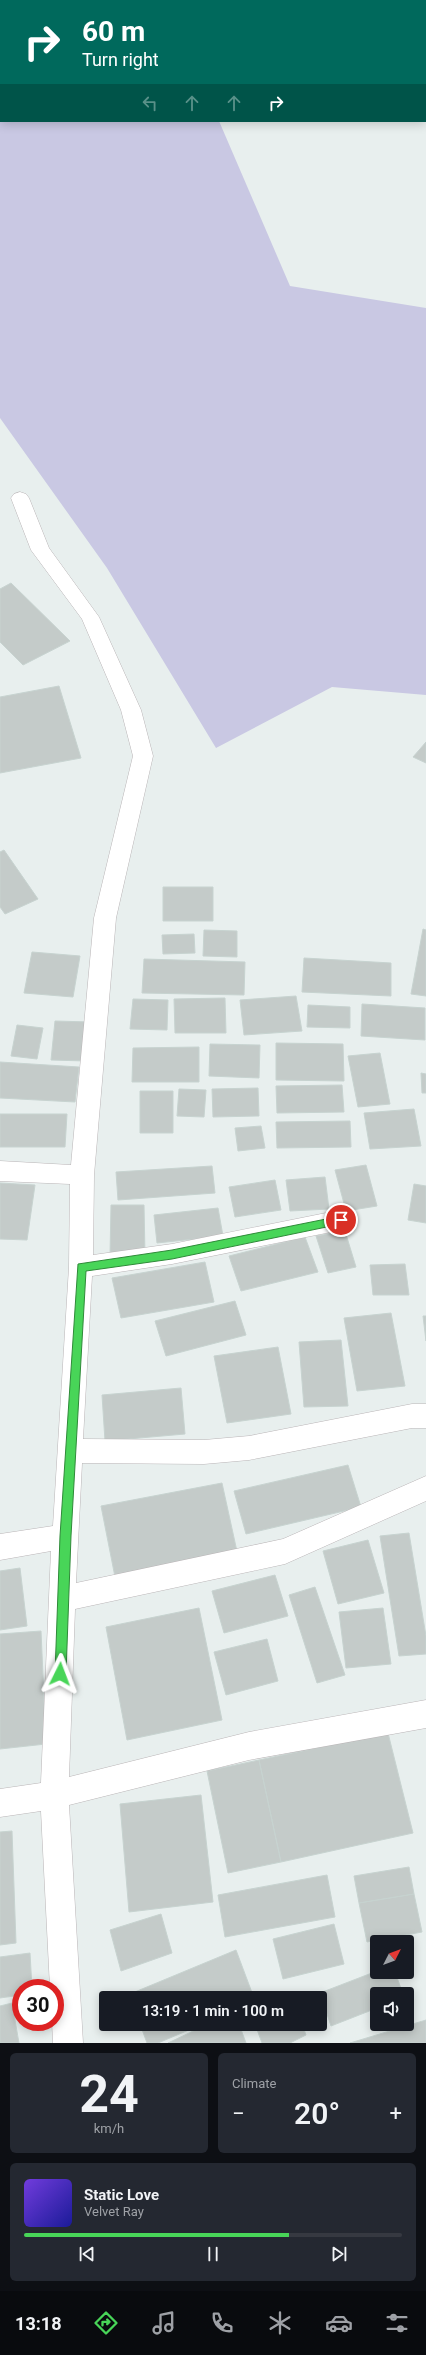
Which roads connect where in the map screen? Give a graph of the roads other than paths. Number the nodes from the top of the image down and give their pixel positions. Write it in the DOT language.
graph roads {
  1 [pos="20,498"];
  2 [pos="0,1171"];
  3 [pos="82,1175"];
  4 [pos="341,1220"];
  5 [pos="81,1267"];
  6 [pos="426,1416"];
  7 [pos="71,1451"];
  8 [pos="426,1488"];
  9 [pos="65,1536"];
  10 [pos="0,1547"];
  11 [pos="64,1598"];
  12 [pos="426,1714"];
  13 [pos="54,1795"];
  14 [pos="0,1803"];
  15 [pos="68,2043"];
  1 -- 3 [label="street"];
  2 -- 3 [label="street"];
  3 -- 5 [label="street"];
  4 -- 5 [label="street"];
  5 -- 7 [label="street"];
  6 -- 7 [label="street"];
  7 -- 9 [label="street"];
  8 -- 11 [label="street"];
  9 -- 10 [label="street"];
  9 -- 11 [label="street"];
  11 -- 13 [label="street"];
  12 -- 13 [label="street"];
  13 -- 14 [label="street"];
  13 -- 15 [label="street"];
}
